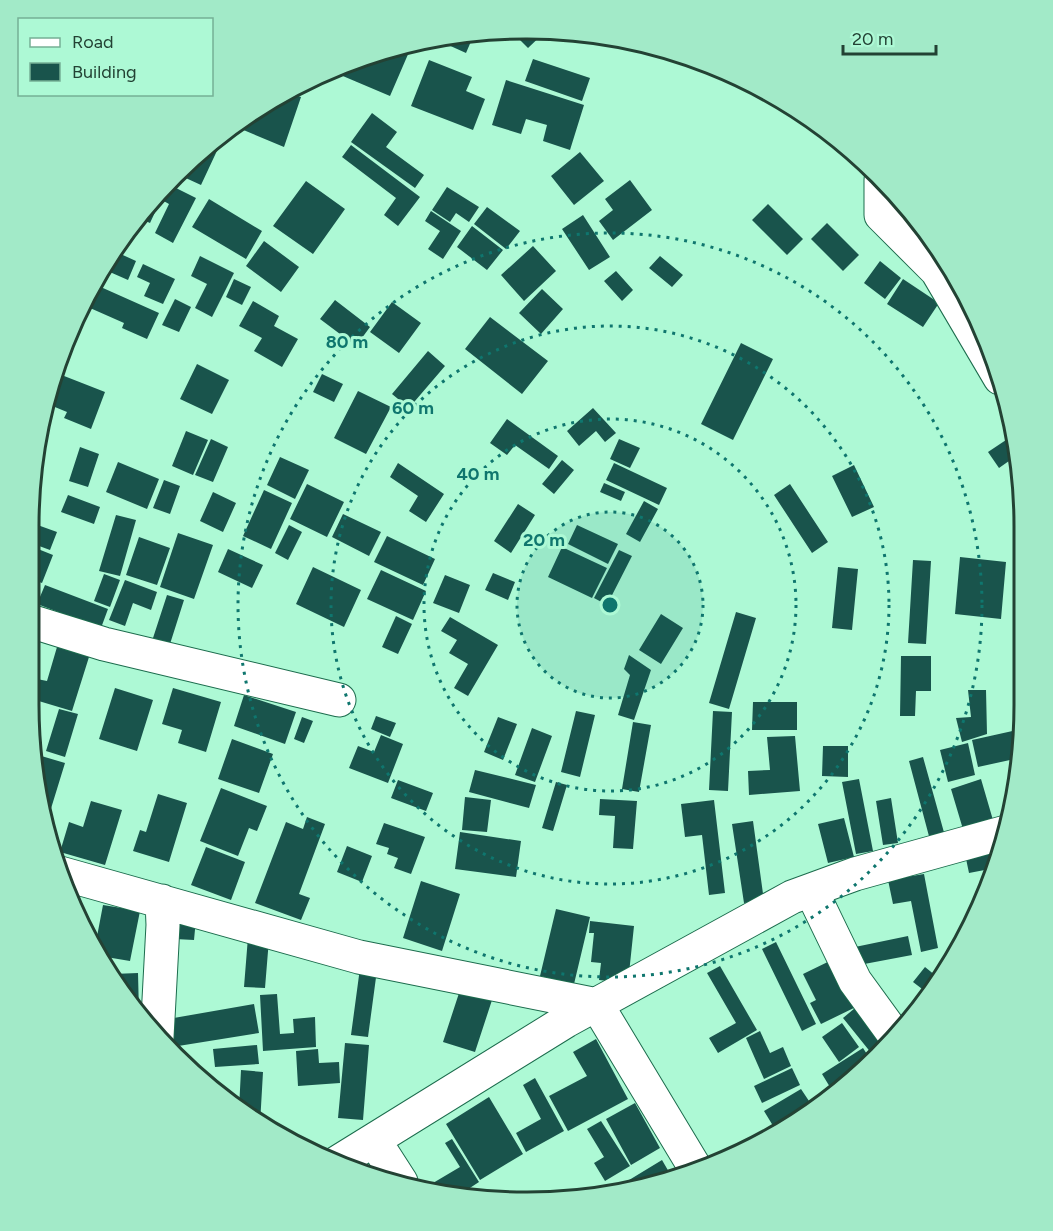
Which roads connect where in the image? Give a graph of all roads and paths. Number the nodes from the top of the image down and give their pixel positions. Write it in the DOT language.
graph roads {
  1 [pos="881,192"];
  2 [pos="975,336"];
  3 [pos="39,624"];
  4 [pos="339,700"];
  5 [pos="996,835"];
  6 [pos="70,876"];
  7 [pos="811,890"];
  8 [pos="162,901"];
  9 [pos="597,1005"];
  10 [pos="158,1023"];
  11 [pos="890,1029"];
  12 [pos="374,1140"];
  13 [pos="346,1157"];
  14 [pos="692,1163"];
  15 [pos="396,1174"];
  1 -- 2 [label="street"];
  3 -- 4 [label="street"];
  5 -- 7 [label="street"];
  6 -- 8 [label="street"];
  7 -- 9 [label="street"];
  7 -- 11 [label="street"];
  8 -- 9 [label="street"];
  8 -- 10 [label="street"];
  9 -- 12 [label="street"];
  9 -- 14 [label="street"];
  12 -- 13 [label="street"];
  12 -- 15 [label="street"];
}
